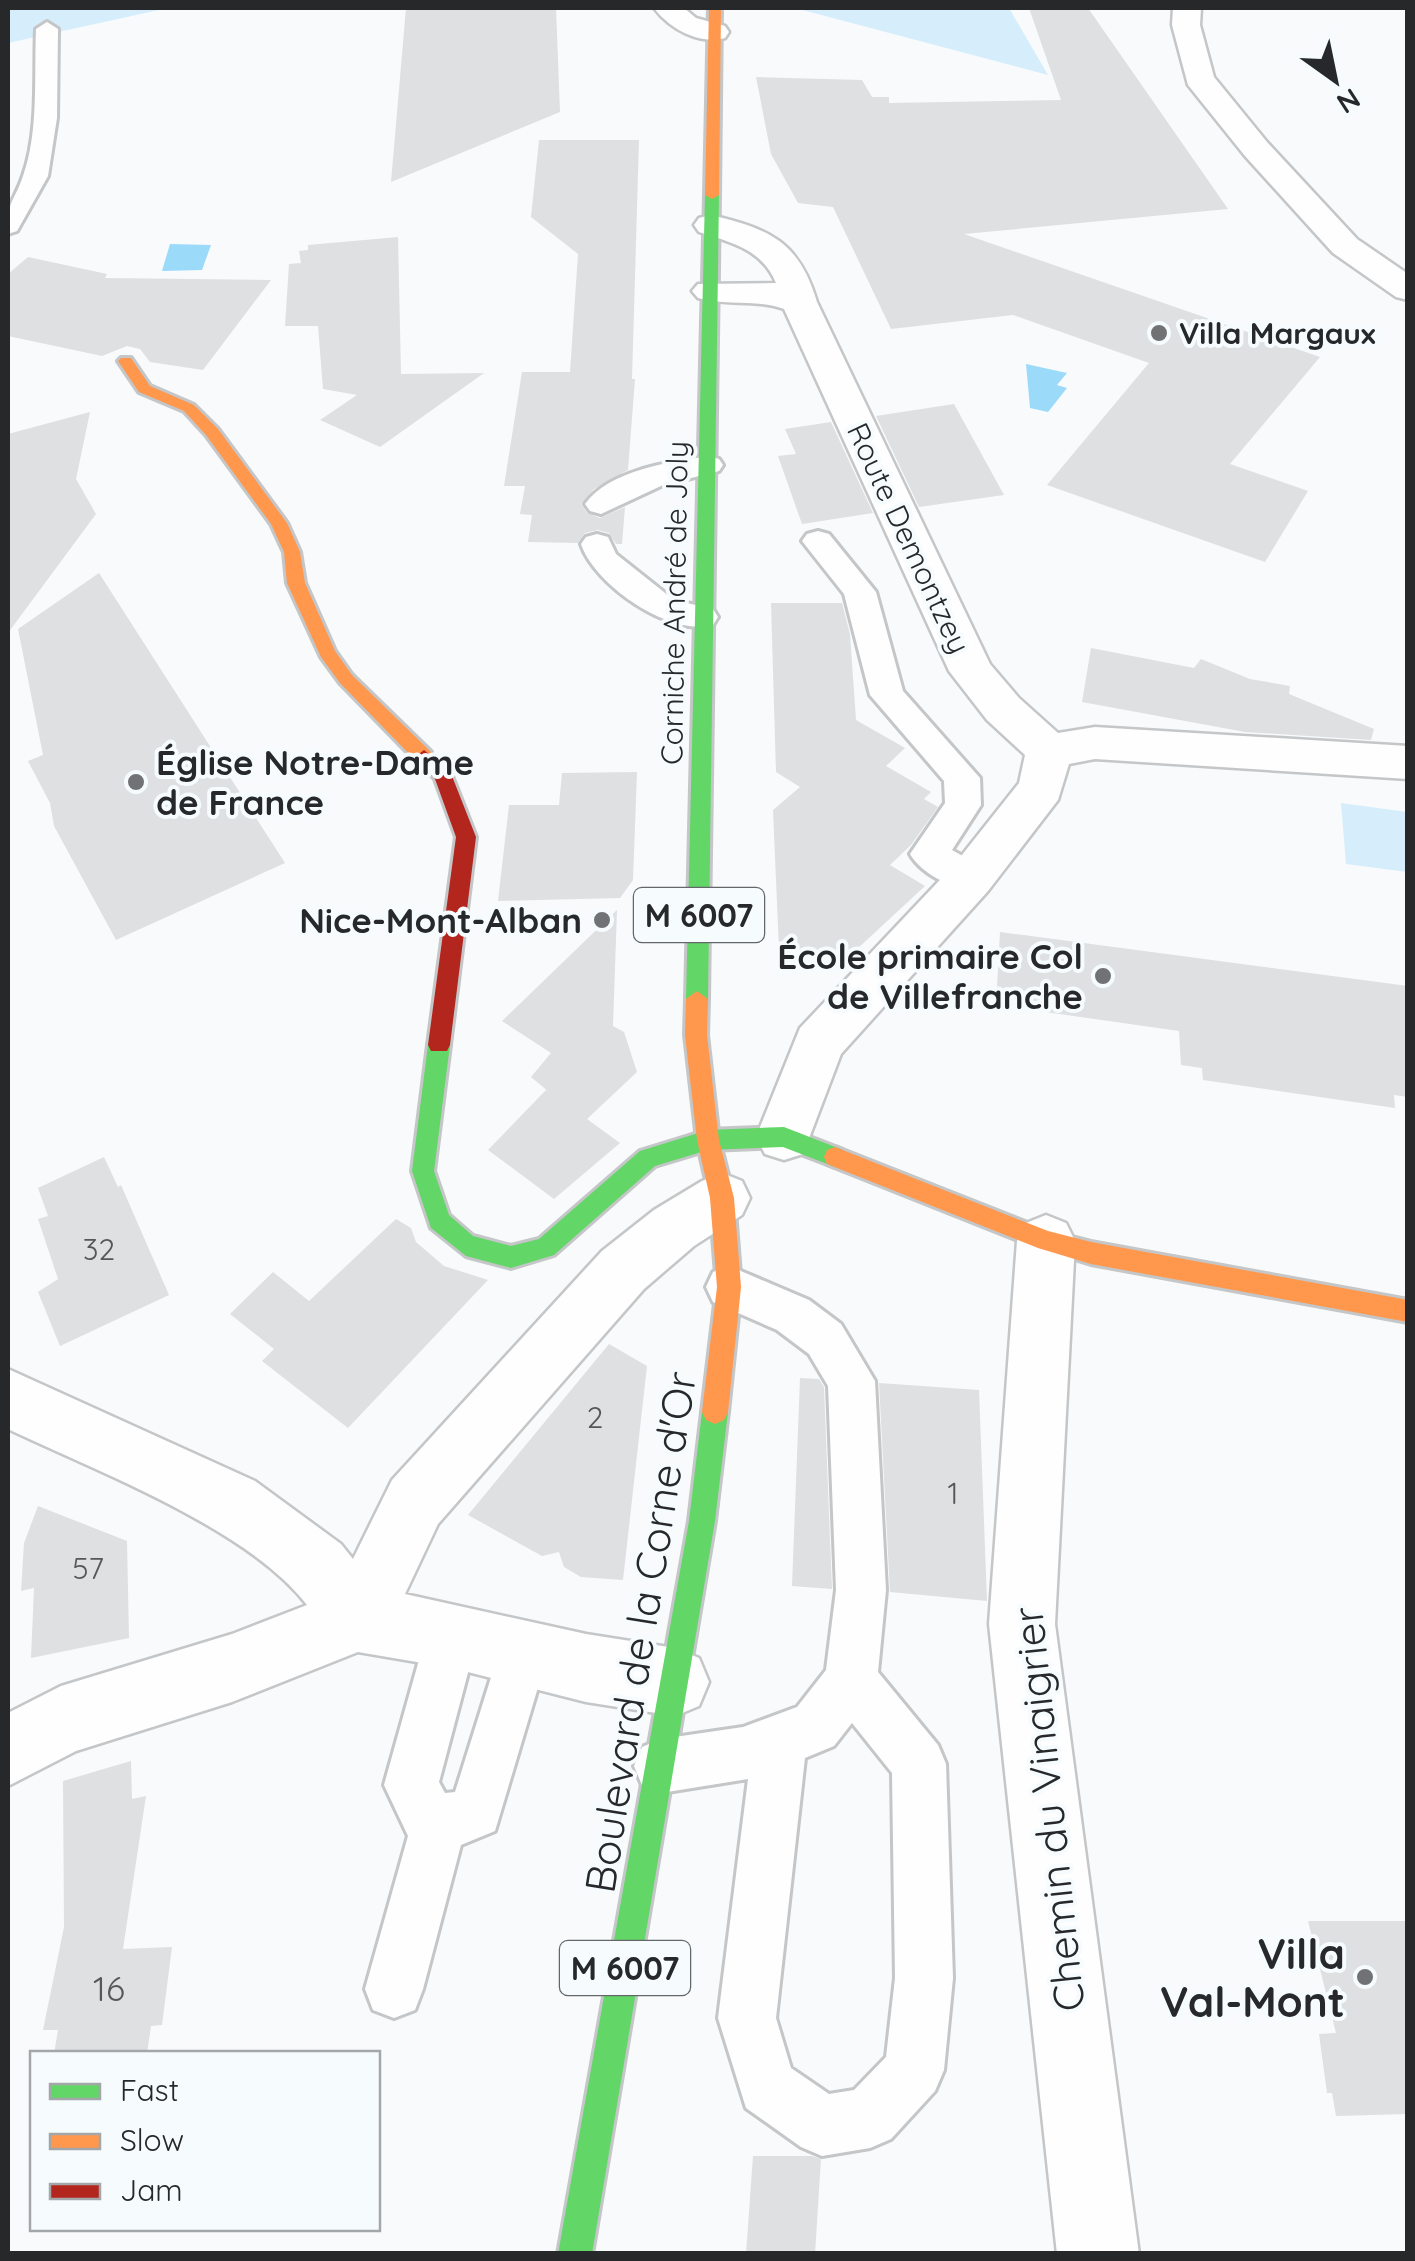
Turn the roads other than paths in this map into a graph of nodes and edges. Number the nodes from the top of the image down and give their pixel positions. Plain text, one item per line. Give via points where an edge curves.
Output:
1 (668, 8) edge
2 (1187, 8) edge
3 (715, 20) edge
4 (47, 29) dead end
5 (711, 224) junction
6 (8, 226) edge
7 (1408, 290) edge
8 (710, 291) junction
9 (799, 302) junction
10 (126, 361) dead end
11 (708, 465) junction
12 (602, 504) dead end
13 (818, 541) dead end
14 (597, 544) dead end
15 (701, 617) junction
16 (1050, 752) junction
17 (1408, 763) edge
18 (970, 878) junction
19 (784, 1138) junction
20 (708, 1140) junction
21 (722, 1198) junction
22 (1046, 1241) junction
23 (730, 1287) junction
24 (1408, 1310) edge
25 (8, 1398) edge
26 (358, 1619) junction
27 (452, 1635) junction
28 (522, 1654) junction
29 (852, 1680) junction
30 (675, 1682) junction
31 (780, 1740) junction
32 (8, 1751) edge
33 (661, 1766) junction
34 (439, 1822) junction
35 (394, 1990) dead end
36 (575, 2254) edge
37 (1098, 2254) edge

1 - 3 street via 686,24
2 - 7 street via 1199,78 1345,246
3 - 5 main road, Corniche André de Joly / M 6007
4 - 6 lane via 36,176
5 - 8 main road, Corniche André de Joly / M 6007
5 - 9 street, Route Demontzey via 780,257 792,269
8 - 9 street via 770,292
8 - 11 main road, Corniche André de Joly / M 6007
9 - 16 street, Route Demontzey via 971,671
10 - 20 main road via 144,389 189,408 212,432 279,523 327,652 443,776 466,838 424,1171 439,1221 466,1245 511,1257 546,1248 648,1158
11 - 12 lane via 630,484
11 - 15 main road, Corniche André de Joly / M 6007
13 - 18 lane via 860,592 887,695 962,778 963,805 929,854
14 - 15 lane via 602,559 663,608
15 - 20 main road, Corniche André de Joly / M 6007 via 696,1034
16 - 17 street via 1096,743
16 - 18 street via 1041,788
18 - 19 street via 819,1043
19 - 20 main road
19 - 22 main road
20 - 21 main road, Corniche André de Joly / M 6007
21 - 23 main road, Boulevard de la Corne d'Or / M 6007
21 - 26 street via 623,1270 415,1502
22 - 24 main road
22 - 37 street, Chemin du Vinaigrier via 1022,1624
23 - 29 lane via 793,1315 825,1340 851,1381 861,1590
23 - 30 main road, Boulevard de la Corne d'Or / M 6007
25 - 26 street via 232,1503 318,1568
26 - 27 street
26 - 32 street via 232,1668 62,1721
27 - 28 street
27 - 34 lane via 411,1785 428,1818
28 - 30 street
28 - 34 lane via 476,1812
29 - 31 lane via 815,1727
29 - 31 lane via 918,1764 924,1978 914,2070 870,2118 822,2126 767,2087 747,2018
30 - 33 main road, Boulevard de la Corne d'Or / M 6007
31 - 33 lane via 743,1754
33 - 36 main road, Boulevard de la Corne d'Or / M 6007
34 - 35 lane

